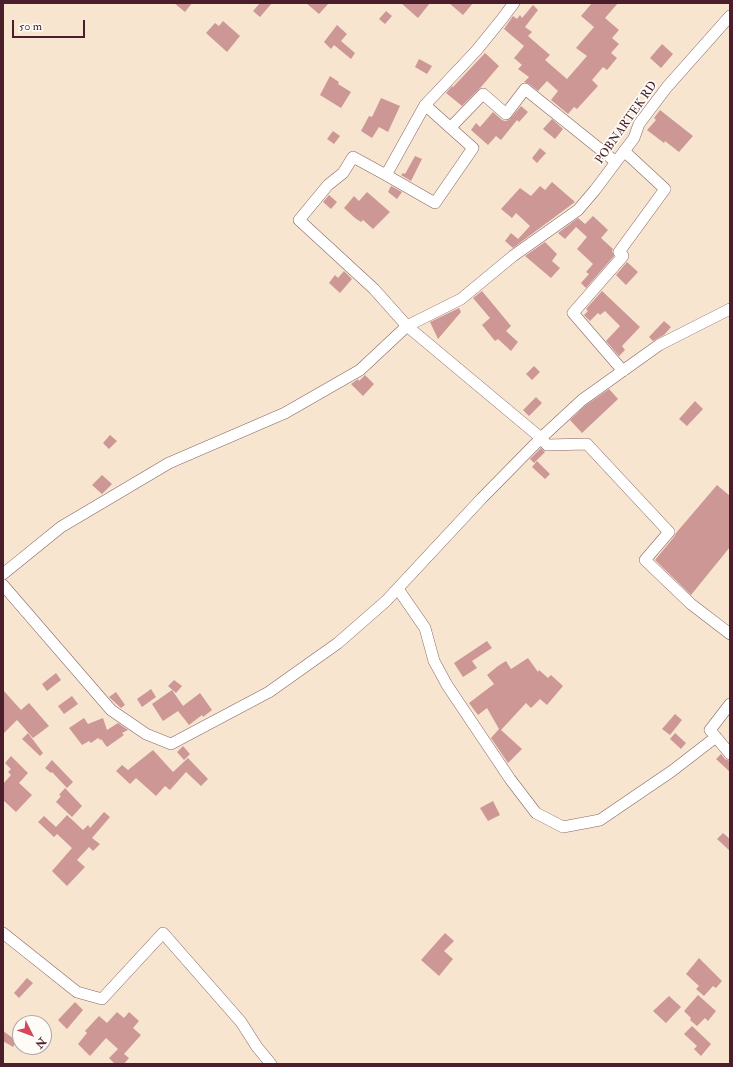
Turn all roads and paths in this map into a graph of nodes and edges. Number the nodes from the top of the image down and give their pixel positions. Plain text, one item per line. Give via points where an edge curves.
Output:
1 (514, 3) edge
2 (730, 16) edge
3 (425, 105) junction
4 (451, 127) junction
5 (624, 151) junction
6 (616, 162) junction
7 (386, 175) junction
8 (730, 309) edge
9 (407, 326) junction
10 (623, 371) junction
11 (541, 438) junction
12 (3, 574) edge
13 (3, 585) edge
14 (398, 589) junction
15 (730, 634) edge
16 (730, 704) edge
17 (716, 737) junction
18 (730, 754) edge
19 (3, 933) edge
20 (272, 1064) edge

1 - 3 street via 476,51
2 - 5 street, POBNARTEK RD via 667,87 639,124 634,138
3 - 4 street
3 - 7 street
4 - 6 street via 482,94 506,114 525,89
4 - 7 street via 473,148 435,203
5 - 6 street, POBNARTEK RD
5 - 10 street via 665,189 619,252 623,256 573,313
6 - 9 street, POBNARTEK RD via 578,210 513,256 462,298
7 - 9 street via 353,158 343,173 328,186 299,220 374,289
8 - 10 street via 659,345
9 - 11 street
9 - 12 street, POBNARTEK RD via 360,370 285,413 169,463 61,527
10 - 11 street via 582,400
11 - 14 street
11 - 15 street via 547,445 587,444 669,532 645,560 691,604
13 - 14 street via 111,710 146,734 171,744 269,692 338,643
14 - 17 street via 425,628 434,661 448,685 510,779 536,813 564,827 600,820 672,771
16 - 17 street via 710,730
17 - 18 street
19 - 20 street via 78,992 102,999 163,933 241,1022

